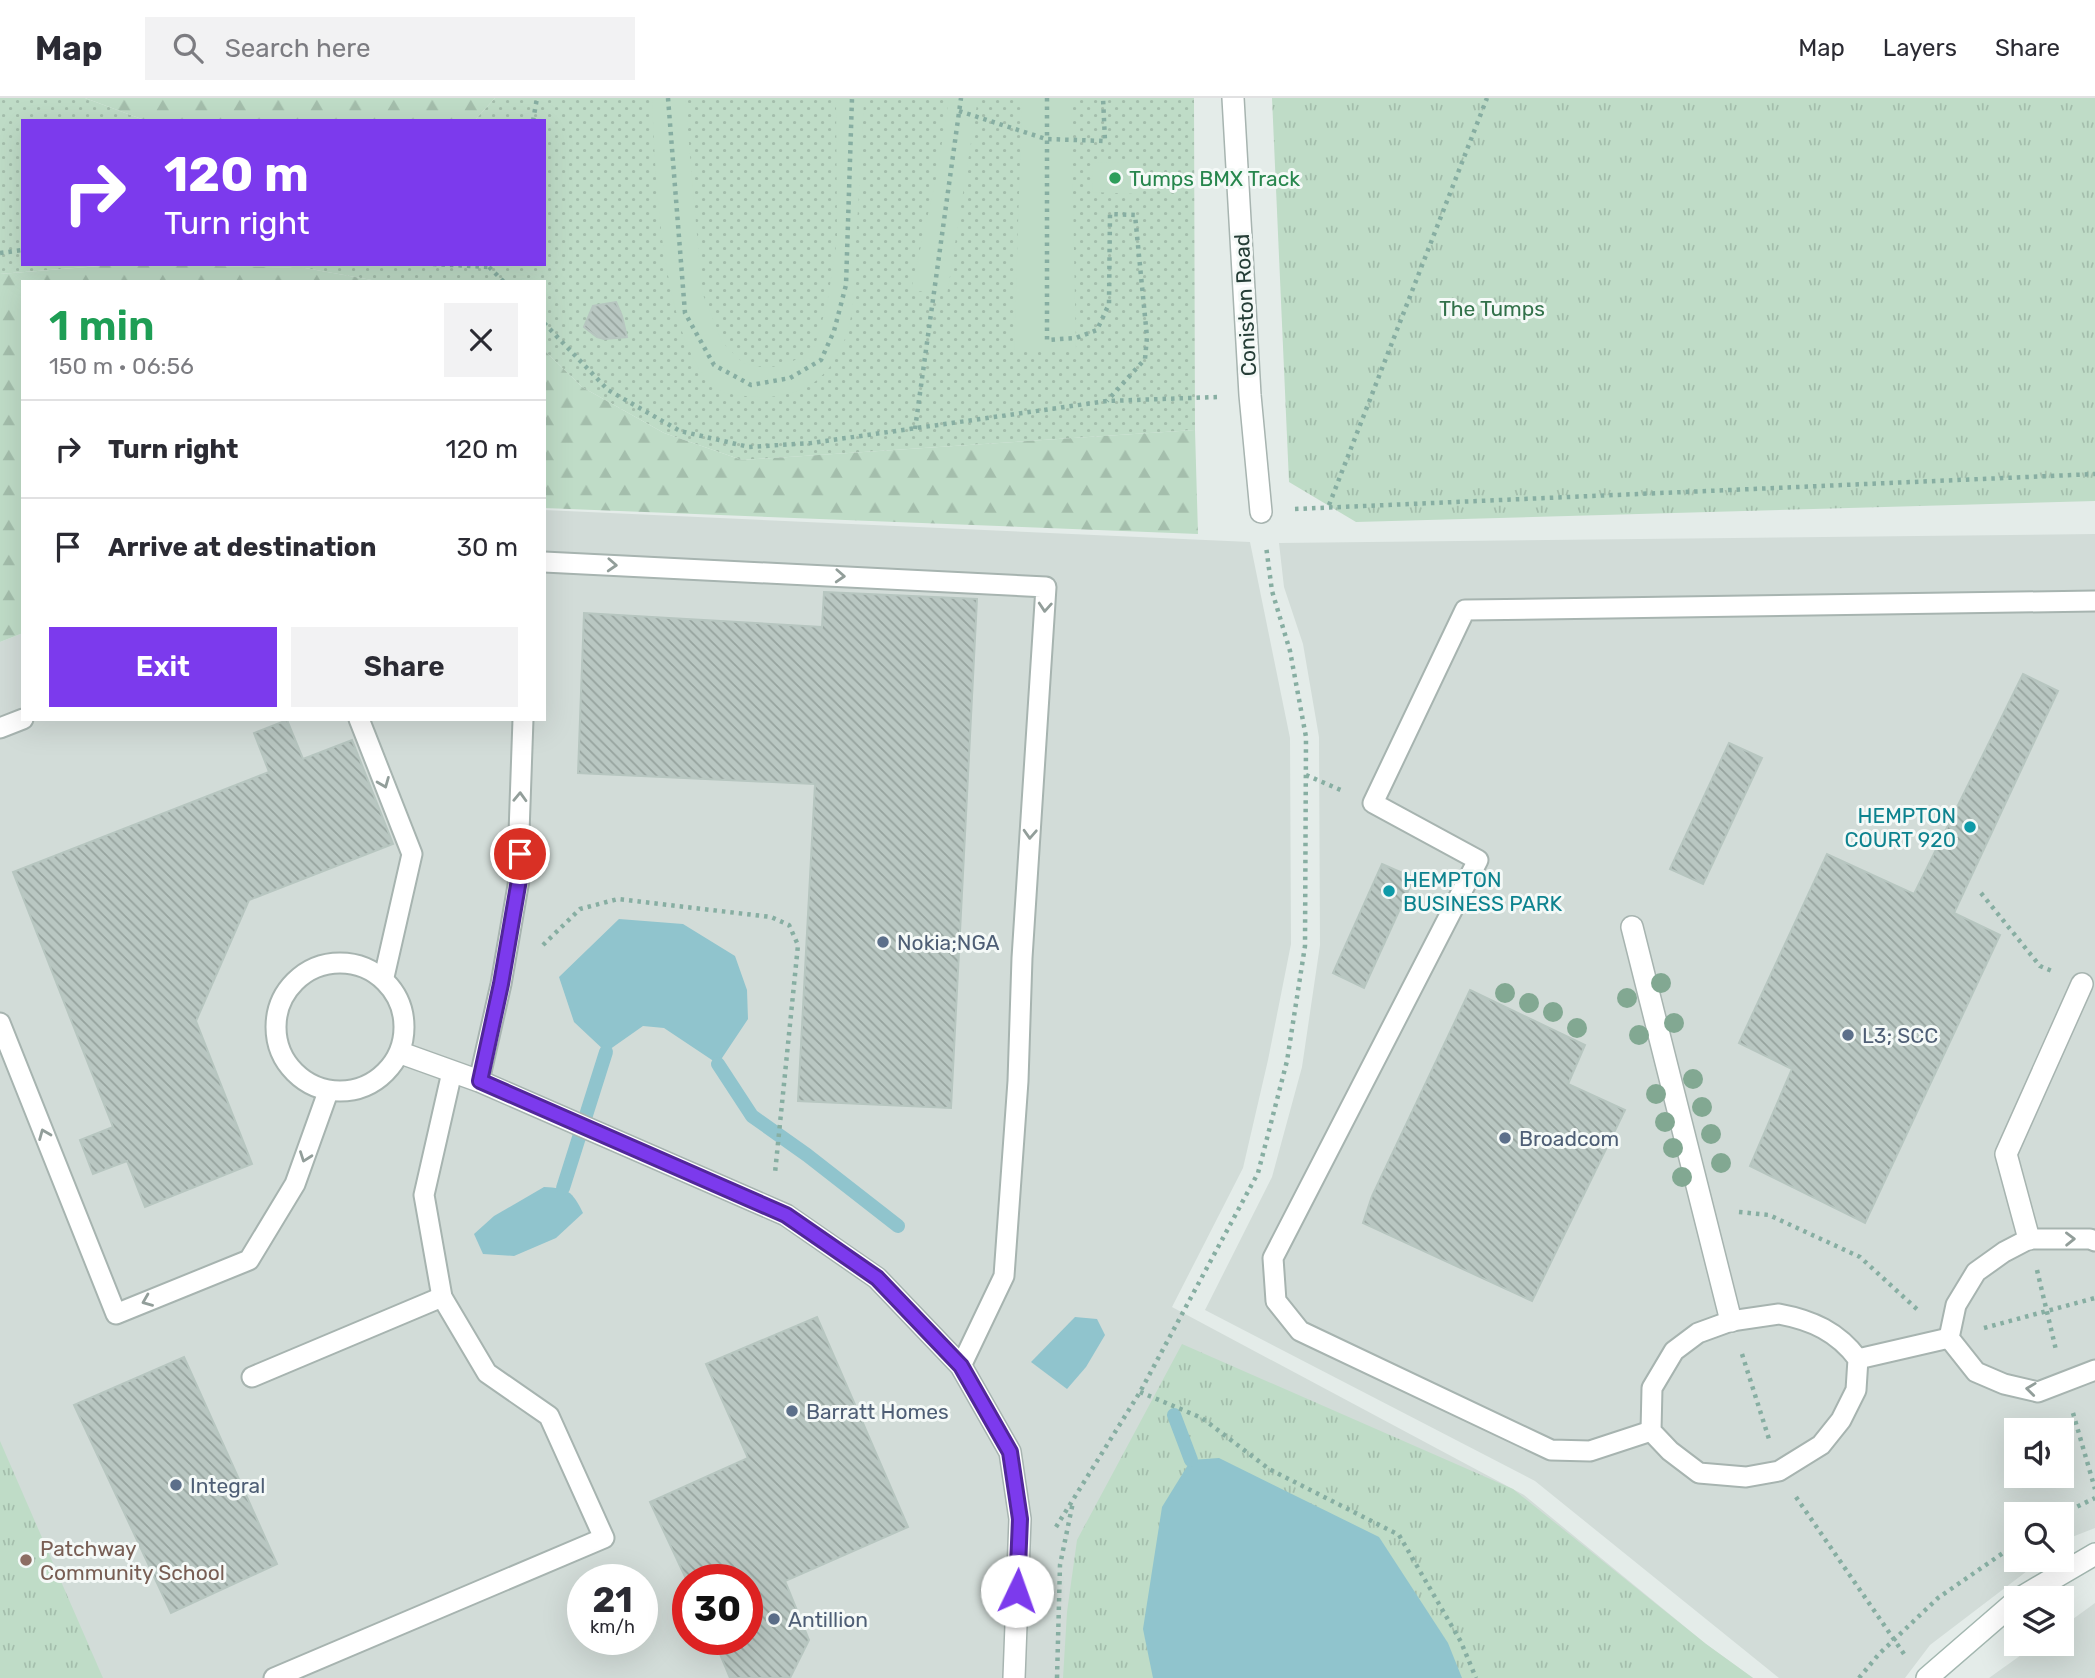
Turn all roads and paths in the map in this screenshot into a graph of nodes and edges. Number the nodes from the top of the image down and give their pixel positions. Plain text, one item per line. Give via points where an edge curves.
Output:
1 (537, 98) edge
2 (667, 98) edge
3 (852, 98) edge
4 (961, 98) edge
5 (1047, 98) edge
6 (1103, 98) edge
7 (1233, 98) edge
8 (1487, 98) edge
9 (959, 111) junction
10 (533, 119) edge
11 (1046, 139) junction
12 (21, 250) edge
13 (0, 253) edge
14 (492, 266) edge
15 (502, 280) edge
16 (546, 325) edge
17 (1250, 395) junction
18 (1107, 401) junction
19 (915, 429) junction
20 (2095, 474) edge
21 (1329, 506) junction
22 (1261, 512) junction
23 (546, 562) edge
24 (2095, 601) edge
25 (21, 720) edge
26 (360, 721) edge
27 (523, 721) edge
28 (0, 728) edge
29 (1981, 893) dead end
30 (1632, 927) dead end
31 (384, 977) junction
32 (501, 984) junction
33 (2082, 984) joint
34 (0, 1023) edge
35 (401, 1053) junction
36 (452, 1072) junction
37 (480, 1081) junction
38 (328, 1093) junction
39 (772, 1209) junction
40 (1704, 1220) junction
41 (2029, 1240) junction
42 (2095, 1241) edge
43 (442, 1297) junction
44 (2095, 1298) edge
45 (1731, 1321) junction
46 (1949, 1338) junction
47 (1858, 1359) junction
48 (961, 1366) junction
49 (2095, 1370) edge
50 (251, 1377) dead end
51 (1140, 1392) junction
52 (1651, 1431) junction
53 (1779, 1471) junction
54 (2095, 1498) edge
55 (1074, 1499) junction
56 (2074, 1508) edge
57 (1052, 1533) dead end
58 (2004, 1552) edge
59 (2095, 1554) edge
60 (2040, 1586) edge
61 (2004, 1611) edge
62 (1894, 1639) junction
63 (1907, 1659) dead end
64 (274, 1678) edge
65 (1014, 1678) edge
66 (1057, 1678) edge
67 (1476, 1678) edge
68 (1859, 1678) edge
69 (1927, 1678) edge

1 - 10 path
2 - 3 path via 685,313 714,365 751,385 790,379 821,360 834,331 846,285
4 - 9 path
5 - 11 path
6 - 11 path via 1105,141
7 - 17 street, Coniston Road
8 - 21 path
9 - 11 path
9 - 19 path
11 - 18 path via 1047,340 1076,338 1097,330 1109,304 1110,214 1135,215 1147,337 1145,359
12 - 13 path
14 - 15 path
16 - 19 path via 608,390 680,431 749,447
17 - 18 path
17 - 22 street, Coniston Road
18 - 19 path
20 - 21 path
21 - 22 path
22 - 51 path via 1272,591 1290,651 1306,737 1305,946 1287,1061 1258,1173
23 -> 48 lane via 1046,587 1004,1276
24 - 52 lane via 1465,610 1373,803 1478,860 1273,1258 1276,1301 1300,1331 1551,1450 1590,1451
25 - 28 lane
26 -> 31 lane via 412,854
32 -> 27 lane via 520,874
29 - 33 path via 2040,966
30 - 40 street
31 - 35 lane via 405,1012
31 - 38 lane via 353,963 319,966 291,985 276,1015 278,1049 298,1077
32 - 37 lane
32 - 39 path via 580,909 618,899 771,917 789,925 798,945
33 - 41 street via 2006,1154
38 -> 34 lane via 295,1184 248,1260 116,1314
35 - 36 street
35 - 38 lane via 372,1086
36 - 37 street
36 - 43 lane via 424,1195
37 - 39 street
39 - 48 street via 877,1278
40 - 45 street
40 - 46 path via 1739,1212 1769,1215 1860,1257
41 -> 42 lane
41 - 46 lane via 1976,1272 1955,1305
43 - 50 lane
43 - 64 lane via 487,1373 548,1416 604,1538
44 - 46 path
45 - 47 lane via 1779,1314 1805,1319 1845,1342
45 - 52 lane via 1698,1333 1674,1351 1652,1388
45 - 53 path
46 - 47 lane
49 -> 46 lane via 2038,1392 1976,1372
47 - 53 lane via 1856,1390 1841,1420 1821,1445
48 - 65 street via 1010,1452 1020,1519
51 - 55 path
51 - 67 path via 1202,1418 1269,1469 1399,1535 1461,1642
52 - 53 lane via 1699,1473 1746,1477
53 - 62 path
54 - 56 path
55 - 57 path
55 - 66 path via 1060,1565
58 - 62 path via 1938,1598
59 - 60 street
61 - 69 street
62 - 63 path
62 - 68 path

